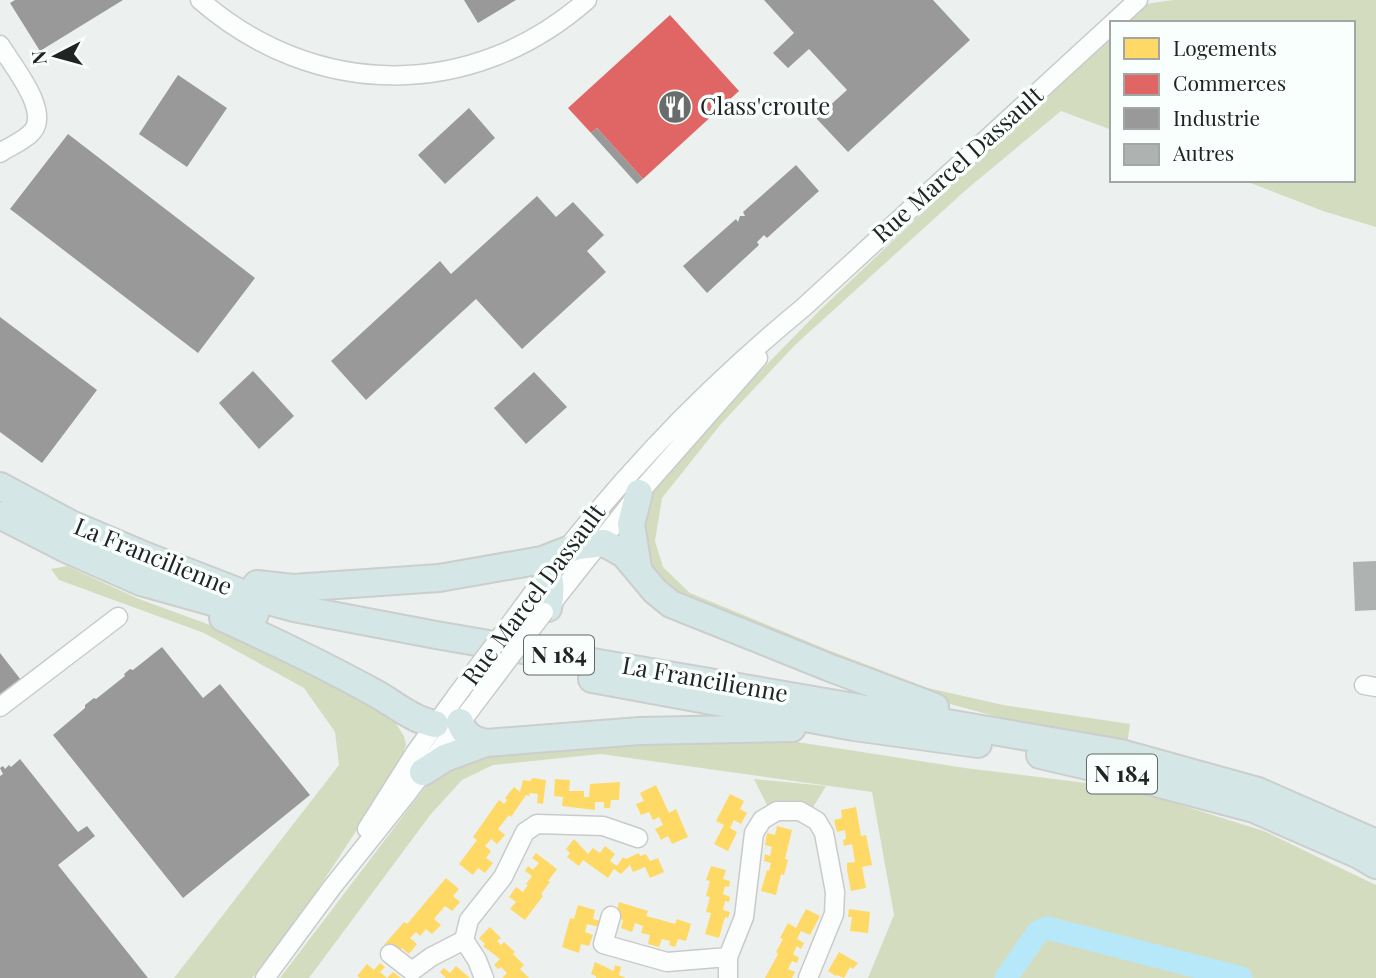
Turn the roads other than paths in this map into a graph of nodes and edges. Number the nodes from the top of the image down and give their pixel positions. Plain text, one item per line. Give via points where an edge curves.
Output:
1 (200, 0) edge
2 (587, 0) edge
3 (1134, 2) edge
4 (1114, 21) edge
5 (1110, 25) edge
6 (0, 45) edge
7 (0, 153) edge
8 (804, 307) junction
9 (0, 486) edge
10 (639, 492) junction
11 (0, 515) edge
12 (600, 543) junction
13 (548, 562) junction
14 (638, 568) junction
15 (144, 569) junction
16 (538, 609) junction
17 (118, 617) dead end
18 (0, 707) edge
19 (405, 711) junction
20 (448, 723) junction
21 (854, 727) junction
22 (978, 727) junction
23 (486, 744) junction
24 (419, 763) junction
25 (638, 838) dead end
26 (1376, 843) edge
27 (1376, 865) edge
28 (611, 916) dead end
29 (464, 940) junction
30 (390, 954) dead end
31 (728, 957) junction
32 (417, 975) edge
33 (265, 978) edge
34 (484, 978) edge
35 (728, 978) edge
36 (808, 978) edge

1 - 2 street via 257,41 301,61 359,74 416,75 477,63 512,50 548,31
3 - 4 street, Rue Marcel Dassault
5 - 8 street, Rue Marcel Dassault
6 - 7 street via 39,115 31,134
8 - 10 street, Rue Marcel Dassault
8 - 13 street, Rue Marcel Dassault via 698,400
9 - 15 highway, La Francilienne / N 184
10 - 12 street, Rue Marcel Dassault
10 - 14 highway via 631,524
11 - 15 highway, La Francilienne / N 184 via 64,548
12 - 13 highway via 578,546
12 - 14 highway via 618,549
12 - 16 street, Rue Marcel Dassault
13 - 15 highway via 439,578 293,588
13 - 16 highway via 550,591
14 - 22 highway via 663,598 682,609 947,710
15 - 19 highway
15 - 21 highway, La Francilienne / N 184 via 288,623
15 - 22 highway, La Francilienne / N 184 via 306,610
16 - 20 street, Rue Marcel Dassault, bridge via 479,698
16 - 20 street, Rue Marcel Dassault, bridge via 457,695
17 - 18 street
19 - 20 highway via 423,721
19 - 24 street
20 - 23 highway
20 - 24 street, Rue Marcel Dassault
20 - 24 street, Rue Marcel Dassault
21 - 23 highway via 652,730
21 - 27 highway, La Francilienne / N 184 via 1015,750 1122,774 1254,809
22 - 26 highway, La Francilienne / N 184 via 1121,753 1258,791
23 - 24 highway
24 - 33 street, Rue Marcel Dassault
25 - 29 street via 603,826 537,824 525,832 503,877 469,920
28 - 31 street via 603,944 667,962
29 - 32 street via 431,957
29 - 34 street
30 - 32 street
31 - 35 street
31 - 36 street via 744,917 754,833 762,820 777,811 800,811 817,821 824,833 835,892 834,914

